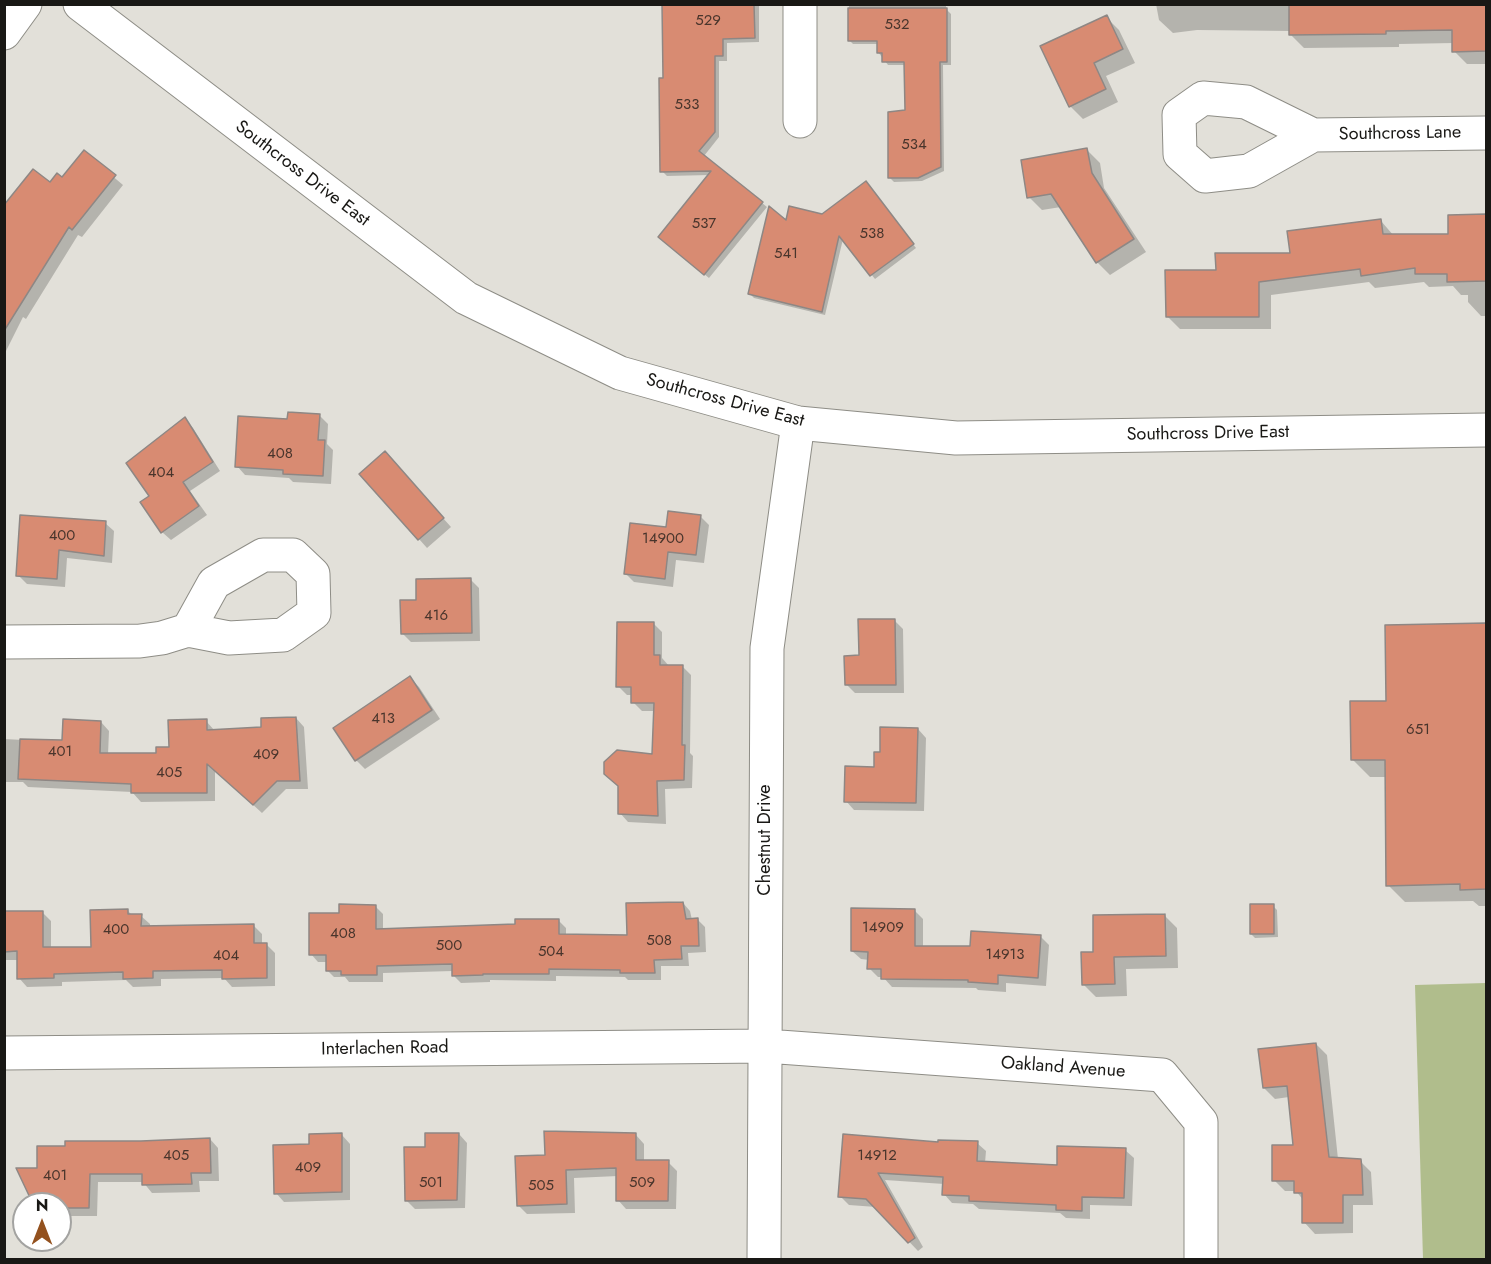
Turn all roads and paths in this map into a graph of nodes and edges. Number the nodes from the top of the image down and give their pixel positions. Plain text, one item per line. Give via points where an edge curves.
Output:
1 (25, 4) edge
2 (80, 4) edge
3 (800, 4) edge
4 (4, 33) edge
5 (800, 120) dead end
6 (1486, 133) edge
7 (1313, 135) dead end
8 (798, 423) junction
9 (1486, 430) edge
10 (188, 630) dead end
11 (4, 642) edge
12 (766, 1046) junction
13 (4, 1053) edge
14 (764, 1260) edge
15 (1201, 1260) edge

1 - 4 street
2 - 8 street, Southcross Drive East via 466,298 620,373
3 - 5 street
6 - 7 street, Southcross Lane
8 - 9 street, Southcross Drive East via 956,438
8 - 12 street, Chestnut Drive via 767,648
10 - 11 street via 140,641
12 - 13 street, Interlachen Road
12 - 14 street, Chestnut Drive
12 - 15 street, Oakland Avenue via 1161,1075 1201,1122

